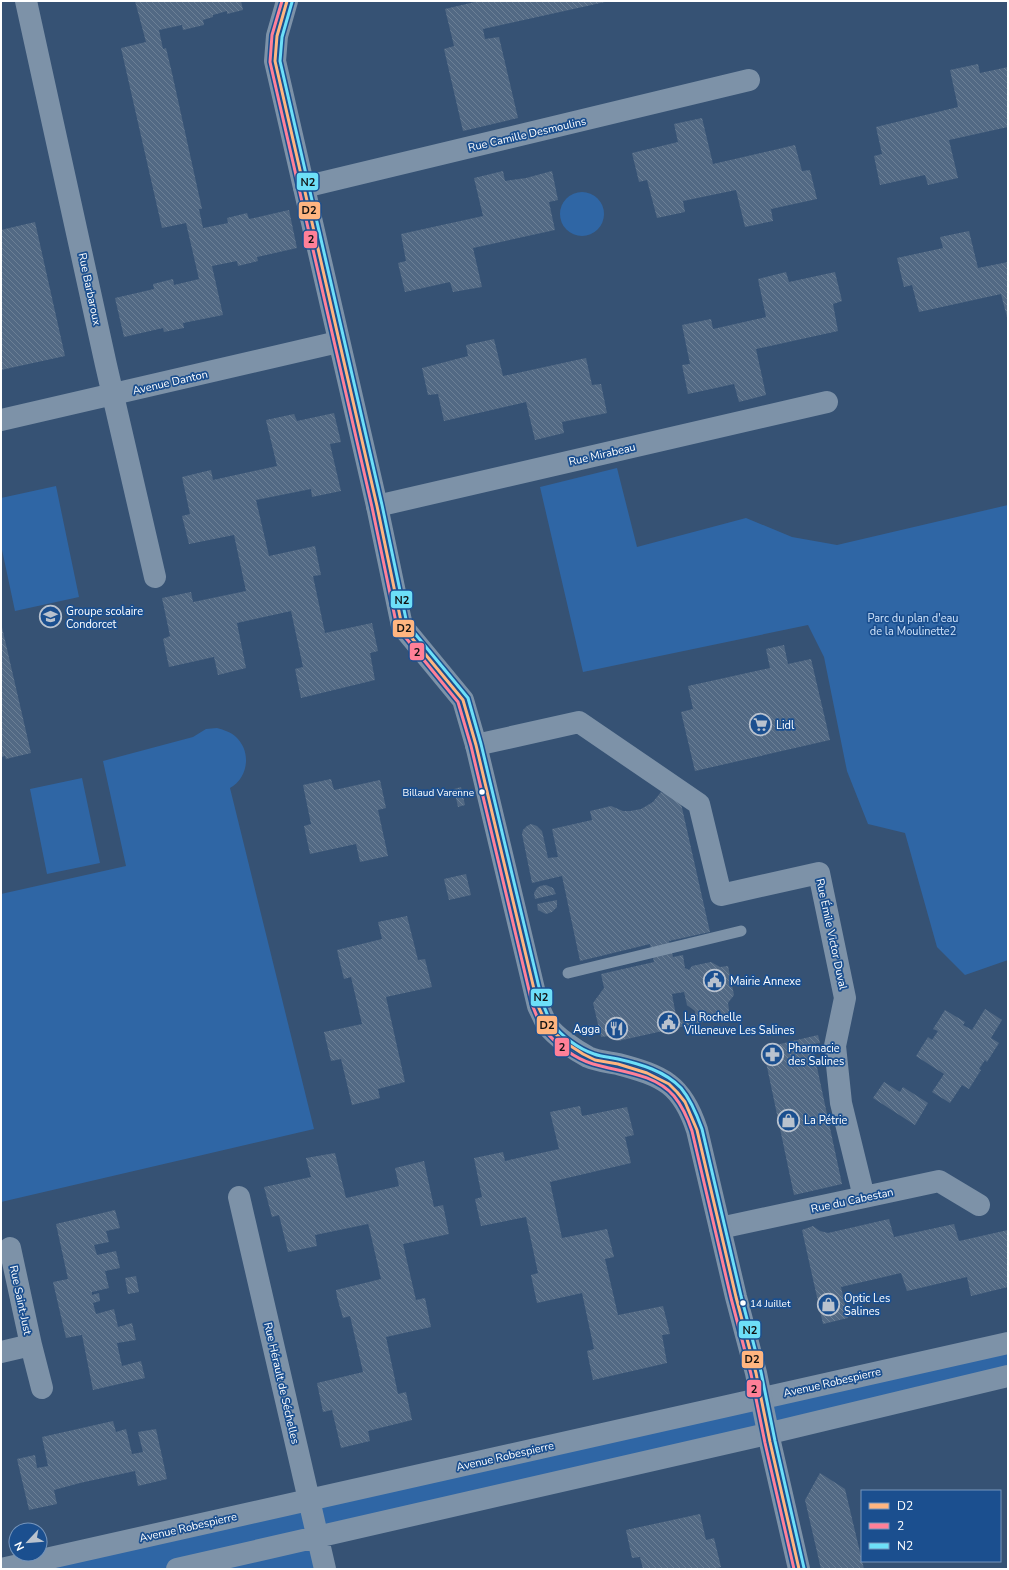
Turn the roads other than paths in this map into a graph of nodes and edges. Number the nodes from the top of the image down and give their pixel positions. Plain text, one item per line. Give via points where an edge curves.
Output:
1 (26, 1) edge
2 (287, 1) edge
3 (749, 80) dead end
4 (304, 187) junction
5 (338, 342) junction
6 (113, 395) junction
7 (827, 402) dead end
8 (1, 420) edge
9 (377, 506) junction
10 (155, 577) dead end
11 (476, 746) junction
12 (741, 932) dead end
13 (568, 973) dead end
14 (239, 1197) dead end
15 (864, 1197) junction
16 (979, 1205) dead end
17 (720, 1228) junction
18 (10, 1248) dead end
19 (1008, 1343) edge
20 (31, 1345) junction
21 (1, 1352) edge
22 (1008, 1376) edge
23 (42, 1388) dead end
24 (761, 1398) junction
25 (768, 1434) junction
26 (308, 1500) junction
27 (317, 1537) junction
28 (1, 1569) edge
29 (177, 1569) edge
30 (325, 1569) edge
31 (798, 1569) edge

1 - 6 street, Rue Barbaroux
2 - 4 street via 277,36 275,61
3 - 4 street, Rue Camille Desmoulins
4 - 5 street
5 - 6 street, Avenue Danton
5 - 9 street
6 - 8 street, Avenue Danton
6 - 10 street, Rue Barbaroux
7 - 9 street, Rue Mirabeau
9 - 11 street via 402,626 463,700
11 - 15 street, Rue Émile Victor Duval via 579,722 699,804 721,895 819,873 845,998 835,1046 841,1103
11 - 17 street via 538,1006 548,1026 565,1042 589,1057 637,1069 660,1078 680,1094 691,1112 697,1130
12 - 13 lane
14 - 26 street, Rue Hérault de Séchelles
15 - 16 street, Rue du Cabestan via 939,1181
15 - 17 street, Rue du Cabestan
17 - 24 street
18 - 20 street, Rue Saint-Just
19 - 24 street, Avenue Robespierre
20 - 21 street, Rue Saint-Just
20 - 23 street
22 - 25 street
24 - 25 street
24 - 26 street, Avenue Robespierre
25 - 27 street
25 - 31 street
26 - 27 street, Rue Hérault de Séchelles
26 - 28 street, Avenue Robespierre
27 - 29 street
27 - 30 street, Rue Hérault de Séchelles

